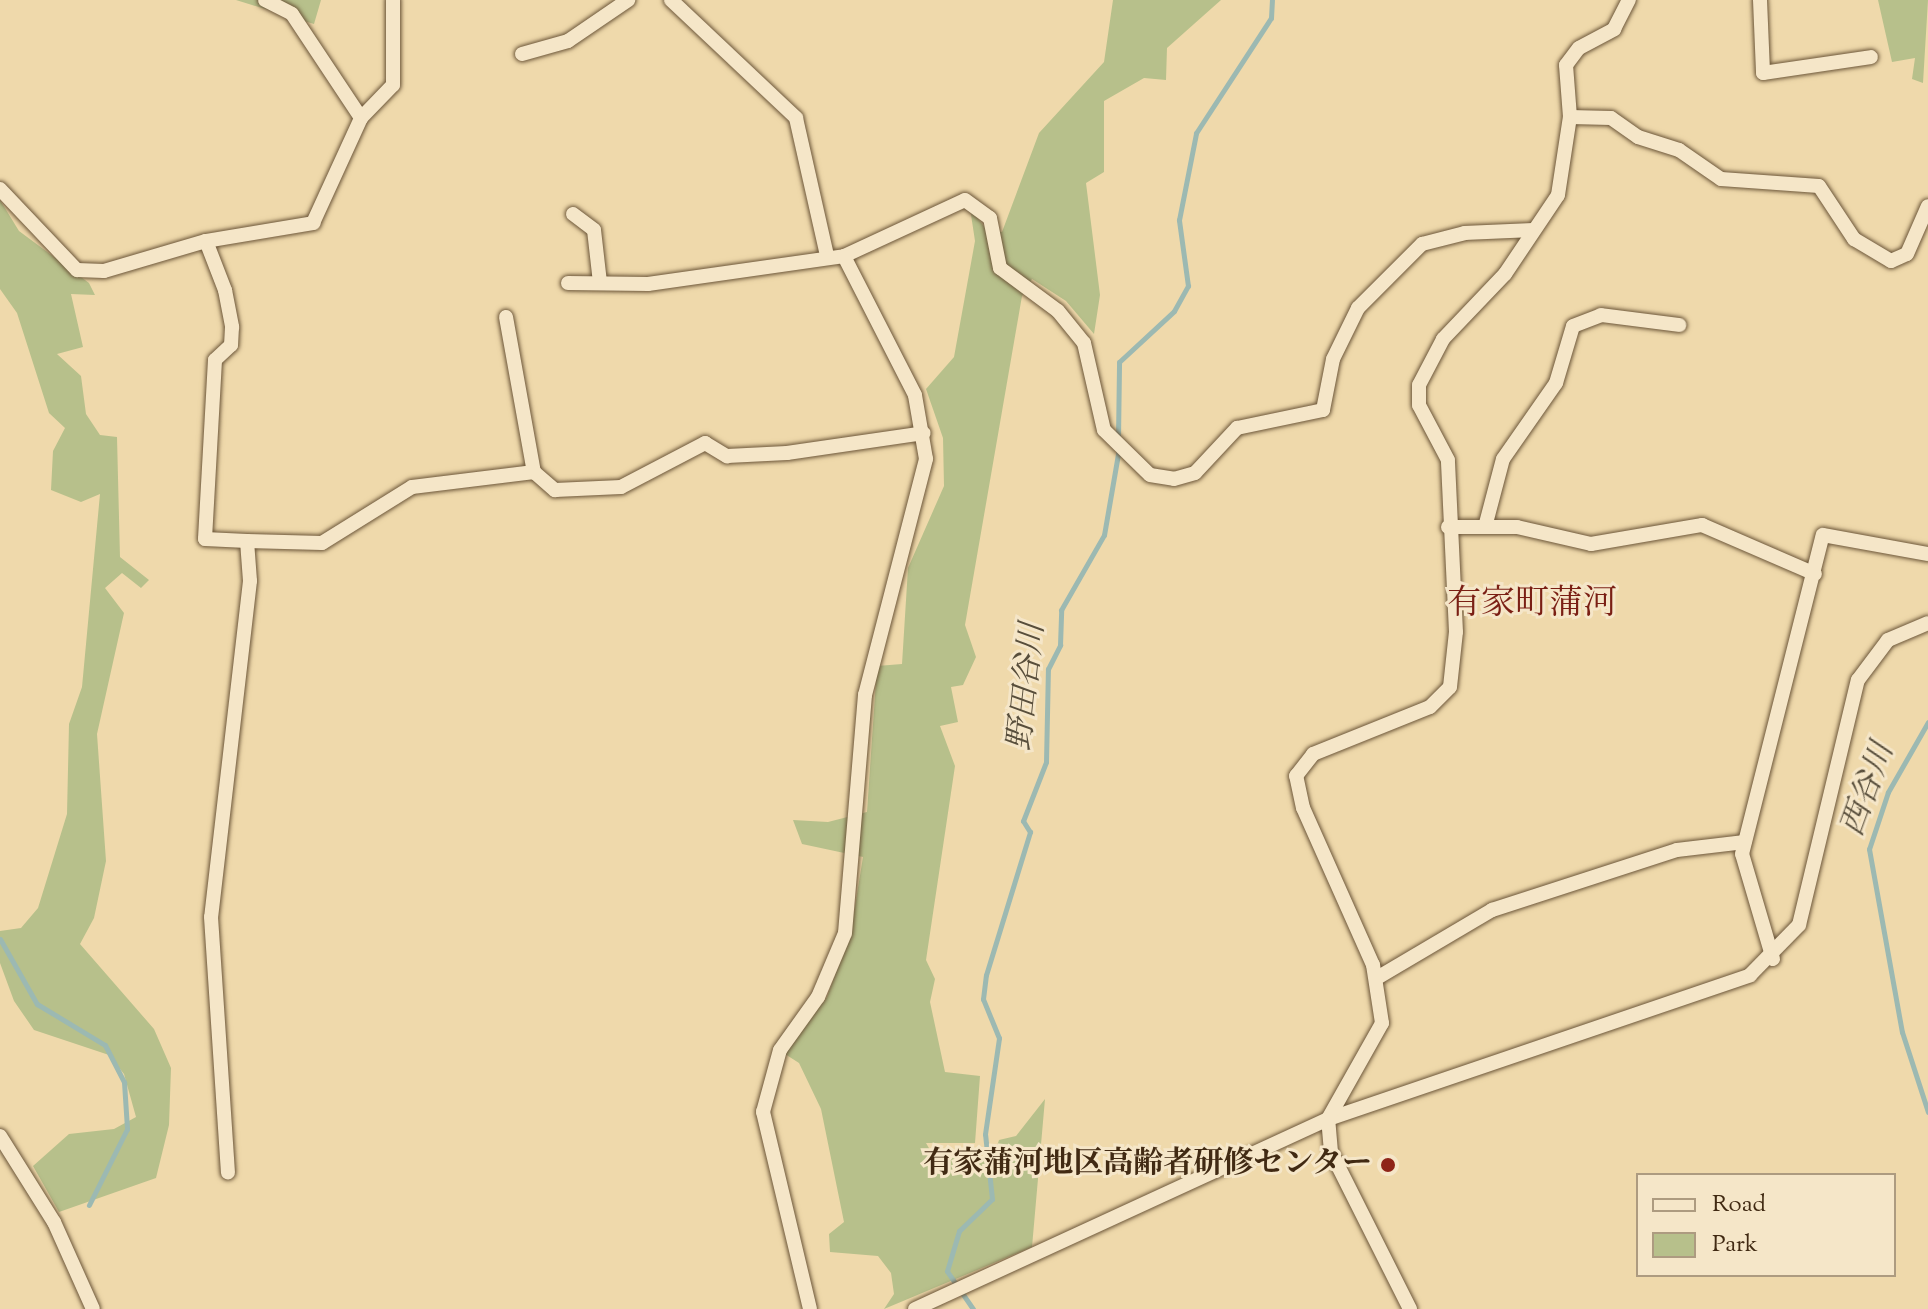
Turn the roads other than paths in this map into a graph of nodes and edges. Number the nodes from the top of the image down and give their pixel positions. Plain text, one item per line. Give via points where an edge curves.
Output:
1 (265, 0) edge
2 (393, 0) edge
3 (628, 0) edge
4 (671, 0) edge
5 (1629, 0) edge
6 (1760, 0) edge
7 (522, 54) dead end
8 (1871, 57) dead end
9 (1570, 117) junction
10 (361, 118) junction
11 (0, 189) edge
12 (1928, 206) edge
13 (573, 214) dead end
14 (1532, 230) junction
15 (206, 241) junction
16 (827, 256) junction
17 (844, 256) junction
18 (568, 283) dead end
19 (600, 283) junction
20 (506, 317) dead end
21 (1679, 325) dead end
22 (924, 433) junction
23 (534, 472) junction
24 (1448, 527) junction
25 (1485, 527) junction
26 (247, 541) junction
27 (1928, 554) edge
28 (1815, 574) junction
29 (1928, 623) edge
30 (1745, 842) junction
31 (1773, 959) junction
32 (1377, 978) junction
33 (1328, 1119) junction
34 (0, 1136) edge
35 (228, 1172) dead end
36 (93, 1309) edge
37 (810, 1309) edge
38 (915, 1309) edge
39 (1410, 1309) edge

1 - 10 street via 292,14
2 - 10 street via 393,85
3 - 7 street via 568,41
4 - 16 street via 796,118
5 - 9 street via 1614,29 1570,57
6 - 8 street via 1763,73
9 - 12 street via 1611,118 1721,179 1819,186 1854,239 1891,261 1907,254
9 - 14 street via 1558,195
10 - 15 street via 313,223
11 - 15 street via 27,224 88,273
13 - 19 street via 594,230
14 - 17 street via 1445,237 1399,261 1344,333 1328,404 1316,416 1237,428 1186,477 1150,475 1111,440 1095,410 1084,343 1058,311 1000,268 990,218 974,203 948,202
14 - 24 street via 1505,274 1443,339 1419,385 1419,405 1448,460
15 - 26 street via 232,327 231,345 215,360 205,539
16 - 17 street
16 - 19 street via 648,284
17 - 22 street via 915,395
18 - 19 street
20 - 23 street
21 - 25 street via 1601,315 1573,326 1556,383 1503,459
22 - 23 street via 727,456 705,443 621,487 587,494 555,490
22 - 37 street via 924,481 880,619 865,695 845,933 818,997 780,1050 763,1112
23 - 26 street via 412,487 322,543
24 - 25 street
24 - 32 street via 1456,632 1450,687 1430,707 1313,754 1296,776 1303,808
25 - 28 street via 1591,544 1702,525
26 - 35 street via 250,581 211,917
27 - 28 street via 1823,535
28 - 30 street
29 - 31 street via 1888,640 1858,680 1799,925
30 - 31 street via 1743,872
30 - 32 street via 1677,850 1492,910
31 - 33 street via 1718,989
32 - 33 street via 1378,1040
33 - 38 street
33 - 39 street via 1341,1182
34 - 36 street via 54,1222

